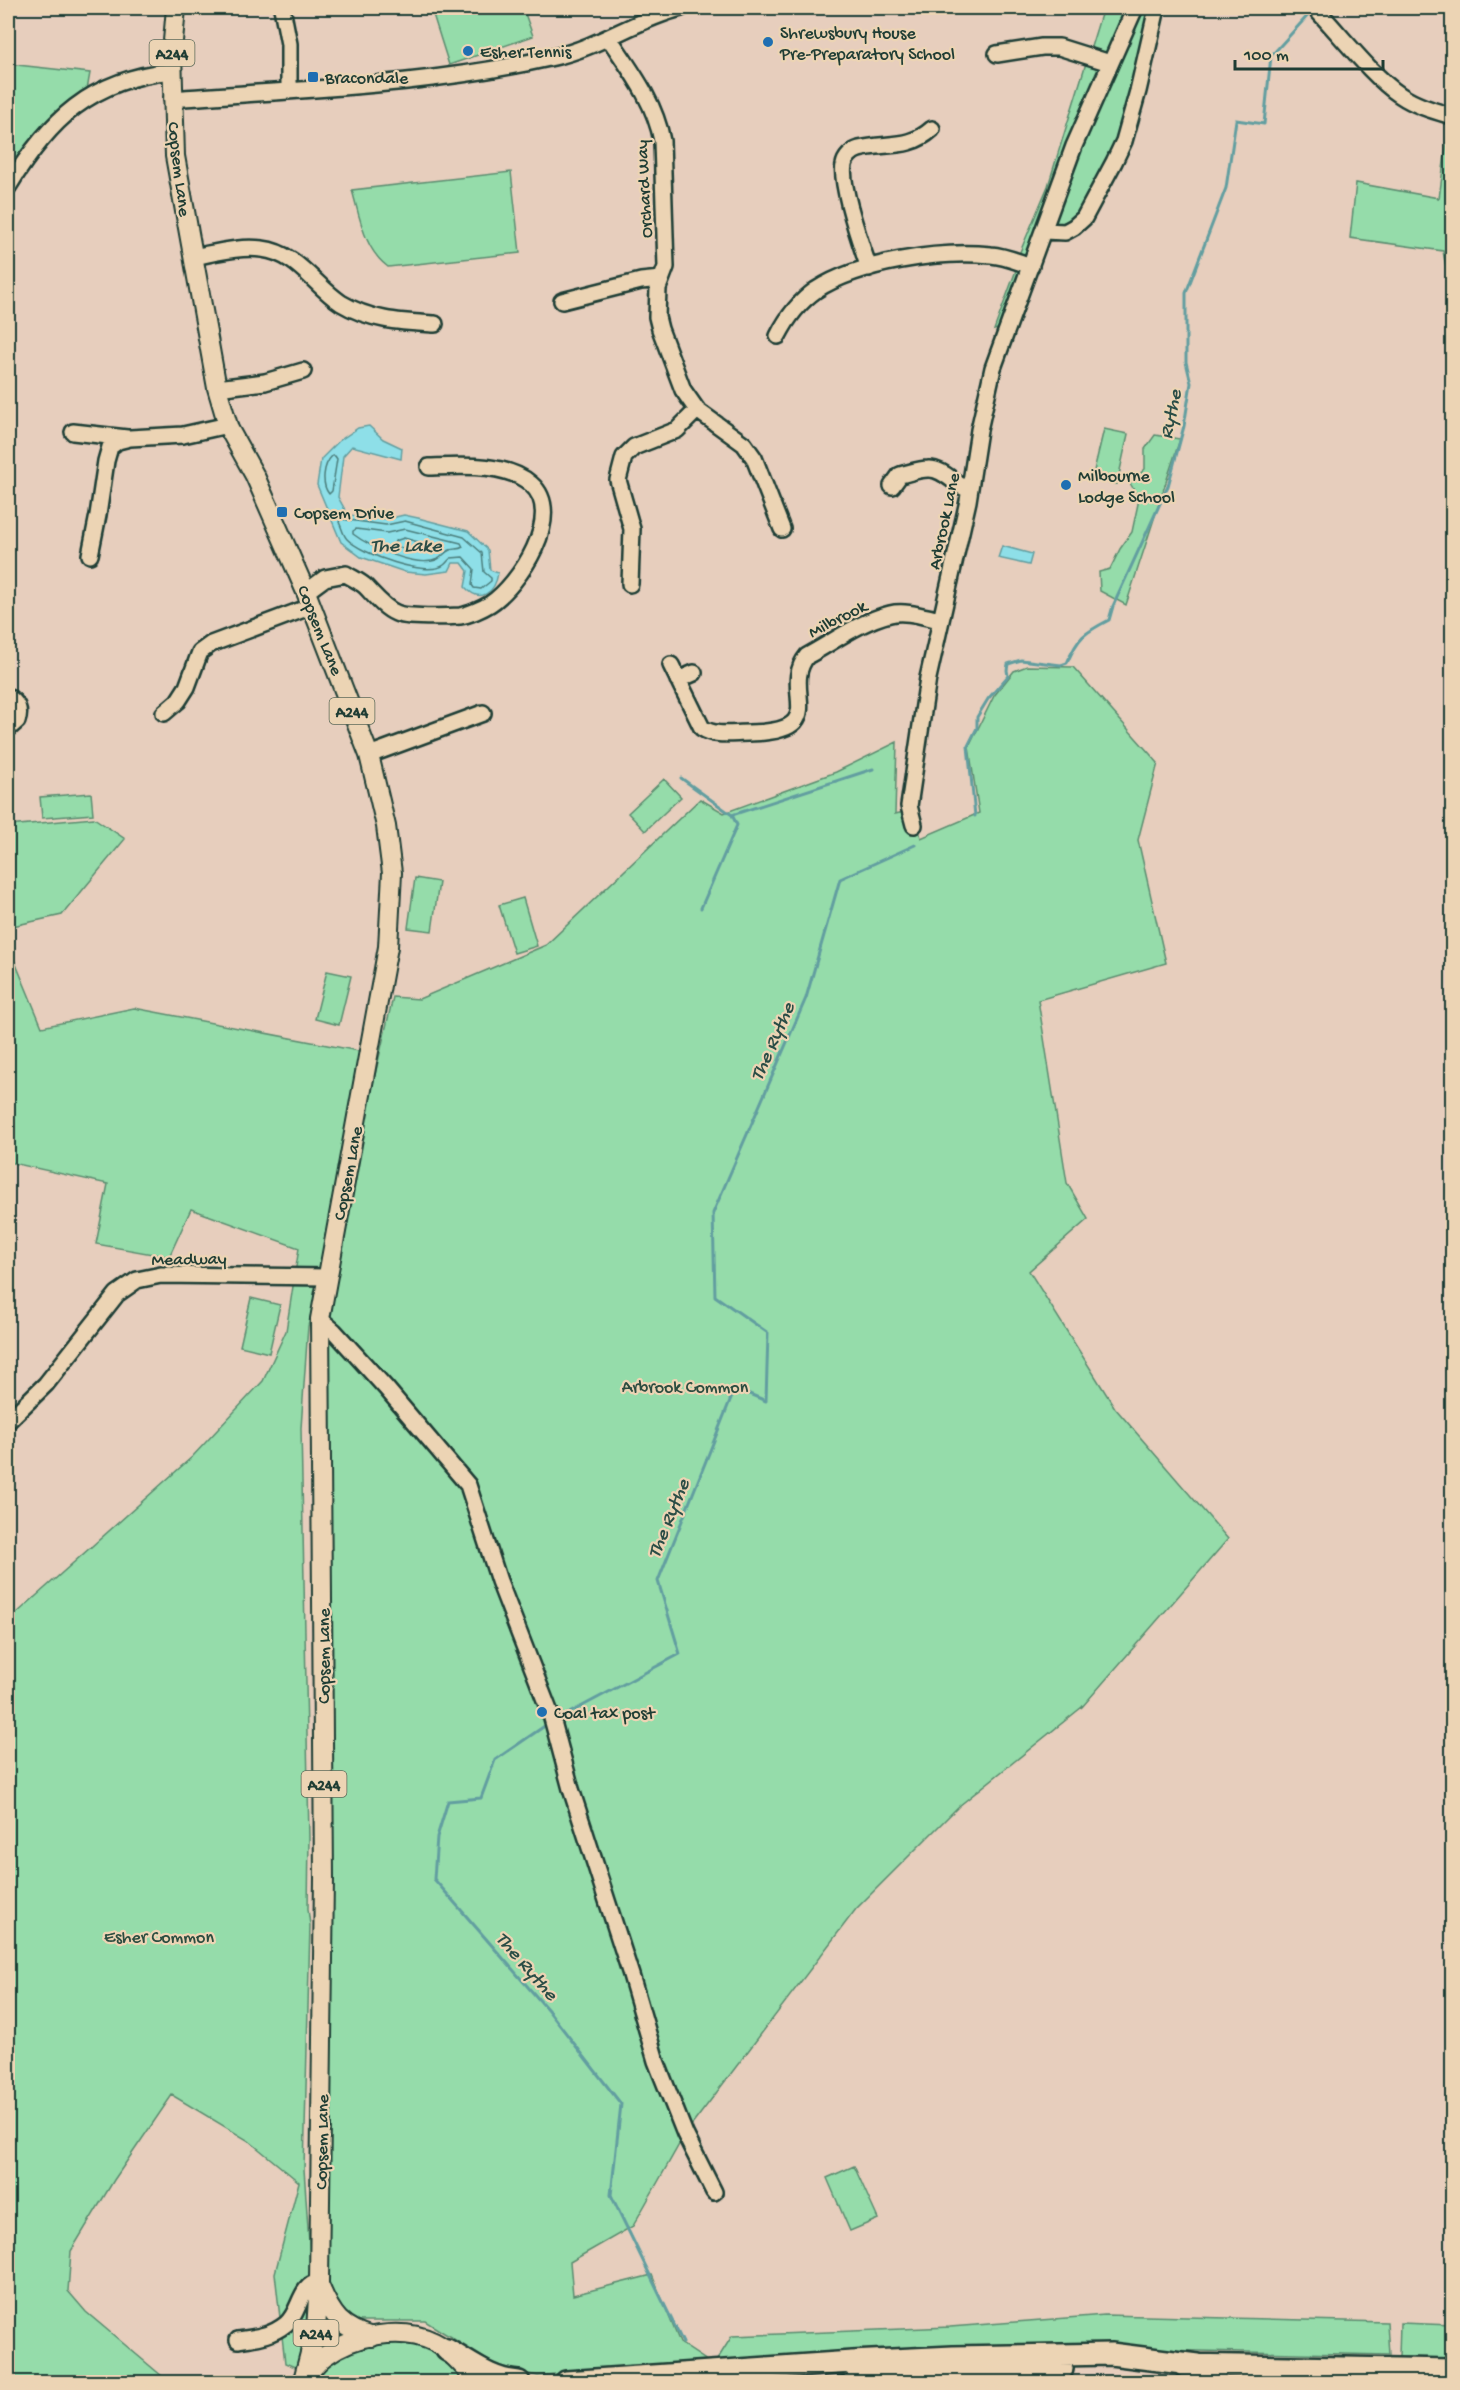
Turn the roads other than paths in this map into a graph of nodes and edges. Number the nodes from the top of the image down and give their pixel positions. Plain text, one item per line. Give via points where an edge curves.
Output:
1 (176, 8) edge
2 (282, 8) edge
3 (681, 8) edge
4 (1135, 8) edge
5 (1157, 8) edge
6 (1318, 11) edge
7 (609, 38) junction
8 (997, 54) dead end
9 (1110, 63) junction
10 (172, 71) junction
11 (289, 89) junction
12 (172, 99) junction
13 (1452, 116) edge
14 (932, 129) dead end
15 (8, 186) edge
16 (1044, 231) junction
17 (193, 257) junction
18 (1031, 266) junction
19 (869, 268) junction
20 (661, 279) junction
21 (562, 301) dead end
22 (435, 324) dead end
23 (778, 336) dead end
24 (303, 371) dead end
25 (217, 388) junction
26 (697, 410) junction
27 (228, 425) junction
28 (73, 432) dead end
29 (130, 438) junction
30 (429, 467) dead end
31 (894, 476) dead end
32 (969, 490) junction
33 (782, 529) dead end
34 (90, 555) dead end
35 (630, 584) dead end
36 (309, 599) junction
37 (941, 620) junction
38 (671, 665) dead end
39 (694, 673) dead end
40 (678, 680) junction
41 (8, 697) edge
42 (164, 713) dead end
43 (483, 713) dead end
44 (8, 729) edge
45 (369, 755) junction
46 (914, 825) dead end
47 (327, 1277) junction
48 (320, 1319) junction
49 (8, 1421) edge
50 (714, 2192) dead end
51 (319, 2284) junction
52 (372, 2337) junction
53 (238, 2340) dead end
54 (447, 2350) junction
55 (1198, 2365) junction
56 (1452, 2370) edge
57 (302, 2381) edge
58 (478, 2382) edge
59 (519, 2382) edge
60 (566, 2382) edge
61 (853, 2382) edge

1 - 10 main road, A244
2 - 11 street via 290,44
3 - 7 street
4 - 9 street, Arbrook Lane
5 - 16 street via 1138,91 1114,162 1084,218 1065,232
6 - 13 street via 1400,95 1424,108
7 - 11 street via 584,50 555,57 432,79
7 - 20 street, Orchard Way via 647,95 659,123 666,267
8 - 9 street via 1059,47
9 - 16 street, Arbrook Lane via 1074,146
10 - 12 main road, A244
10 - 15 street via 123,80 74,106 40,141
11 - 12 street
12 - 17 main road, Copsem Lane / A244 via 175,156
14 - 19 street via 921,140 859,149 847,158 845,186
16 - 18 street, Arbrook Lane
17 - 22 street via 243,249 276,252 293,260 339,302 368,316
17 - 25 main road, Copsem Lane / A244
18 - 19 street via 992,255 957,255 909,259
18 - 32 street, Arbrook Lane via 993,368
19 - 23 street via 850,272 814,291 788,318
20 - 21 street
20 - 26 street, Orchard Way via 657,288 660,329 684,390
24 - 25 street via 265,382
25 - 27 main road, Copsem Lane / A244
26 - 33 street via 744,444 754,458
26 - 35 street via 677,430 634,447 624,457 618,480 632,529
27 - 29 street via 183,435
27 - 36 main road, Copsem Lane / A244
28 - 29 street
29 - 34 street via 110,447
30 - 36 street via 494,469 531,484 543,502 542,523 535,548 515,582 489,605 462,615 397,614 346,574 325,578
31 - 32 street via 931,468
32 - 37 street, Arbrook Lane
36 - 42 street via 205,648 187,687
36 - 45 main road, Copsem Lane / A244
37 - 40 street, Milbrook via 890,614 807,656 799,672 800,711 792,723 776,732 708,732 702,728
37 - 46 street, Arbrook Lane via 913,772 909,806
38 - 40 street, Milbrook
39 - 40 street
41 - 44 street via 19,711 17,721
43 - 45 street
45 - 47 main road, Copsem Lane / A244 via 386,826 392,873 388,942
47 - 48 main road, Copsem Lane / A244
47 - 49 street, Meadway via 161,1275 136,1280 117,1294 46,1384
48 - 50 street via 386,1388 468,1485 499,1581 553,1723 656,2061 685,2134
48 - 51 main road, Copsem Lane / A244 via 324,1878
51 - 52 main road, Copsem Lane / A244 via 328,2308 339,2321
51 - 53 street via 307,2287 288,2323 268,2336
51 - 57 main road, Copsem Lane / A244 via 316,2330
52 - 54 main road via 419,2337
52 - 57 main road via 326,2355
54 - 58 main road
54 - 59 highway via 488,2375
55 - 56 highway
55 - 60 highway via 1111,2354 952,2357
55 - 61 highway

